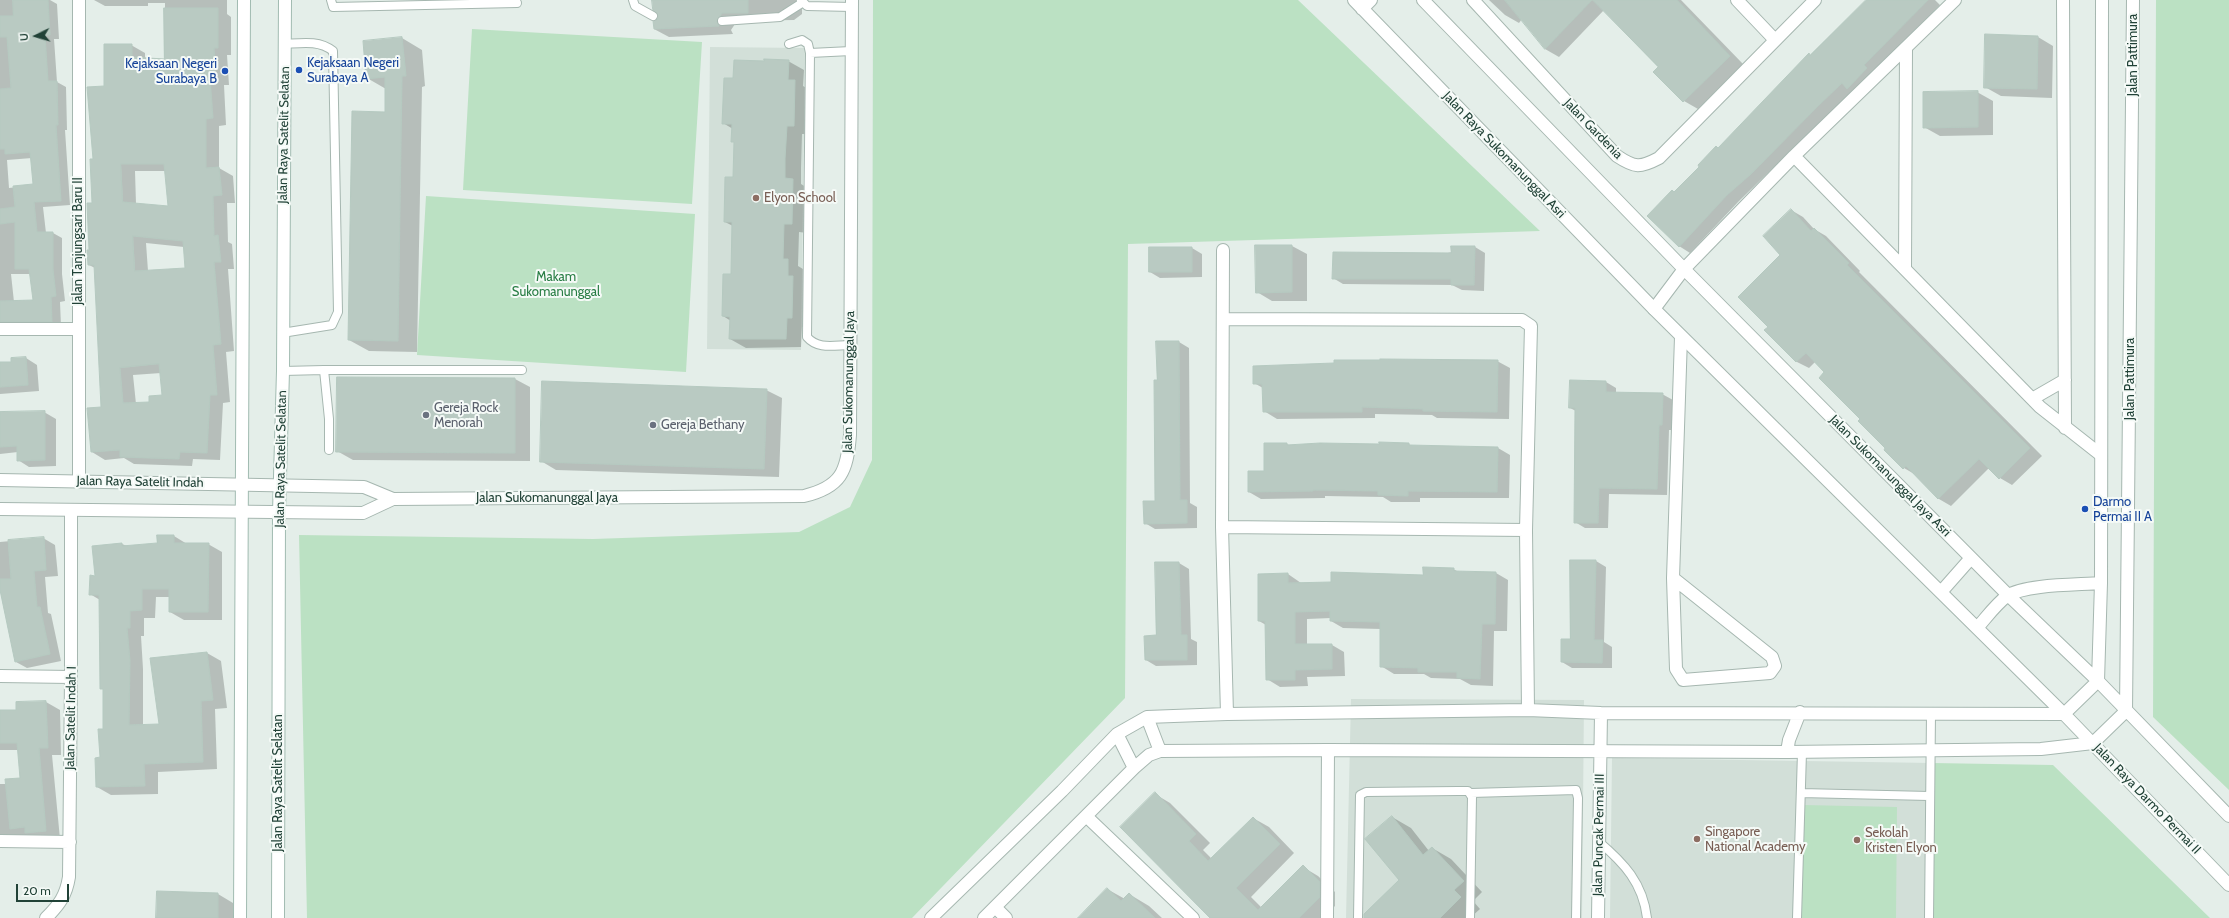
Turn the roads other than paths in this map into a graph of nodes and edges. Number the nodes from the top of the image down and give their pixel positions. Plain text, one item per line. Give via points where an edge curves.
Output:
1 (79, 0) edge
2 (244, 0) edge
3 (285, 0) edge
4 (331, 0) edge
5 (633, 0) edge
6 (1371, 0) edge
7 (1423, 0) edge
8 (1473, 0) edge
9 (1737, 0) edge
10 (1815, 0) edge
11 (1955, 0) edge
12 (2063, 0) edge
13 (2102, 0) edge
14 (2133, 0) edge
15 (802, 2) edge
16 (517, 3) dead end
17 (852, 4) edge
18 (1358, 4) edge
19 (653, 16) dead end
20 (722, 21) dead end
21 (1775, 40) junction
22 (285, 44) junction
23 (789, 44) dead end
24 (1906, 49) junction
25 (851, 51) junction
26 (810, 53) junction
27 (1794, 156) junction
28 (1223, 250) dead end
29 (1905, 267) junction
30 (1684, 269) junction
31 (1654, 309) junction
32 (1222, 319) junction
33 (0, 329) edge
34 (78, 329) junction
35 (282, 333) junction
36 (1681, 337) junction
37 (850, 345) junction
38 (324, 370) junction
39 (522, 370) dead end
40 (283, 371) junction
41 (2065, 380) junction
42 (2032, 399) junction
43 (2065, 428) junction
44 (329, 450) dead end
45 (2102, 455) junction
46 (0, 480) edge
47 (79, 481) junction
48 (241, 484) junction
49 (279, 485) junction
50 (393, 499) junction
51 (0, 509) edge
52 (71, 510) junction
53 (279, 512) junction
54 (241, 513) junction
55 (1222, 527) junction
56 (1526, 530) junction
57 (1971, 558) junction
58 (1673, 578) junction
59 (2101, 583) junction
60 (1941, 592) junction
61 (2008, 596) junction
62 (1977, 628) junction
63 (0, 676) edge
64 (72, 677) junction
65 (2098, 681) junction
66 (1528, 710) junction
67 (2126, 711) junction
68 (1800, 712) junction
69 (1601, 713) junction
70 (1931, 713) junction
71 (1227, 714) junction
72 (2064, 714) junction
73 (1147, 717) junction
74 (1117, 734) junction
75 (2093, 743) junction
76 (1328, 750) junction
77 (1160, 751) junction
78 (1929, 751) junction
79 (1600, 752) junction
80 (1787, 752) junction
81 (1802, 752) junction
82 (1134, 768) junction
83 (1471, 793) junction
84 (1801, 793) junction
85 (1929, 796) junction
86 (1086, 816) junction
87 (2229, 816) edge
88 (0, 841) edge
89 (1598, 841) junction
90 (70, 842) junction
91 (2229, 885) edge
92 (995, 907) junction
93 (46, 918) edge
94 (240, 918) edge
95 (278, 918) edge
96 (930, 918) edge
97 (984, 918) edge
98 (1006, 918) edge
99 (1193, 918) edge
100 (1328, 918) edge
101 (1358, 918) edge
102 (1470, 918) edge
103 (1576, 918) edge
104 (1598, 918) edge
105 (1647, 918) edge
106 (1797, 918) edge
107 (1929, 918) edge

1 - 34 street, Jalan Tanjungsari Baru II
2 - 48 street
3 - 22 street, Jalan Raya Satelit Selatan
4 - 16 lane via 333,6
5 - 19 lane via 635,6
6 - 18 street
7 - 30 street
8 - 21 street, Jalan Gardenia via 1617,156 1631,165 1644,166 1659,158
9 - 21 street
10 - 21 street, Jalan Gardenia
11 - 24 street
12 - 41 street
13 - 45 street
14 - 67 street, Jalan Pattimura
15 - 17 lane via 807,6
15 - 20 lane via 780,16
17 - 25 street, Jalan Sukomanunggal Jaya
18 - 31 street, Jalan Raya Sukomanunggal Asri
22 - 35 street, Jalan Raya Satelit Selatan
22 - 35 lane via 312,43 325,45 333,51 338,312 332,325
23 - 26 lane via 802,40 808,44
24 - 27 street
24 - 29 street
25 - 26 lane
25 - 37 street, Jalan Sukomanunggal Jaya
26 - 37 lane via 807,337 812,344 820,346
27 - 29 street
27 - 30 street
28 - 32 street
29 - 42 street
30 - 31 street
30 - 57 street, Jalan Sukomanunggal Jaya Asri
31 - 36 street
32 - 55 street
32 - 56 street via 1526,321 1532,330
33 - 34 street
34 - 47 street, Jalan Tanjungsari Baru II
35 - 40 street, Jalan Raya Satelit Selatan
36 - 58 street
36 - 60 street
37 - 50 street, Jalan Sukomanunggal Jaya via 848,455 843,473 824,491 804,496
38 - 39 lane
38 - 40 lane
38 - 44 lane
40 - 49 street, Jalan Raya Satelit Selatan
41 - 42 street
41 - 43 street
42 - 43 street
43 - 45 street
45 - 59 street
46 - 47 street, Jalan Raya Satelit Indah
47 - 48 street, Jalan Raya Satelit Indah
48 - 49 street, Jalan Raya Satelit Indah
48 - 54 street
49 - 50 street, Jalan Sukomanunggal Jaya via 364,486
49 - 53 street, Jalan Raya Satelit Selatan
50 - 53 street, Jalan Sukomanunggal Jaya via 363,512
51 - 52 street
52 - 54 street
52 - 64 street, Jalan Satelit Indah I
53 - 54 street
53 - 95 street, Jalan Raya Satelit Selatan
54 - 94 street
55 - 56 street
55 - 71 street
56 - 66 street
57 - 60 street
57 - 61 street, Jalan Sukomanunggal Jaya Asri
58 - 58 street via 1676,669 1683,680 1770,673 1775,666 1772,657
59 - 61 street via 2032,588
59 - 65 street
60 - 62 street
61 - 62 street
61 - 65 street, Jalan Sukomanunggal Jaya Asri
62 - 72 street
63 - 64 street
64 - 90 street, Jalan Satelit Indah I
65 - 67 street
65 - 72 street
66 - 69 street
66 - 71 street
67 - 75 street
67 - 87 street
68 - 69 street
68 - 70 street
68 - 80 street
69 - 79 street, Jalan Puncak Permai III
70 - 72 street
70 - 78 lane
71 - 73 street
72 - 75 street, Jalan Raya Darmo Permai II
73 - 74 street
73 - 77 street
74 - 82 street
74 - 96 street via 1062,791
75 - 78 street via 2041,749
75 - 91 street, Jalan Raya Darmo Permai II
76 - 77 street
76 - 79 street
76 - 100 street
77 - 82 street via 1149,755
78 - 81 street
78 - 85 lane
79 - 80 street
79 - 89 street, Jalan Puncak Permai III
80 - 81 street
81 - 84 lane
82 - 86 street
83 - 101 lane via 1366,792 1360,795
83 - 102 lane
83 - 103 lane via 1576,790
84 - 85 lane
84 - 106 lane
85 - 107 lane
86 - 92 street
86 - 99 street
88 - 90 street
89 - 104 street, Jalan Puncak Permai III
89 - 105 lane via 1630,872 1642,892
90 - 93 street, Jalan Satelit Indah I via 66,892 60,905
92 - 97 street
92 - 98 street

